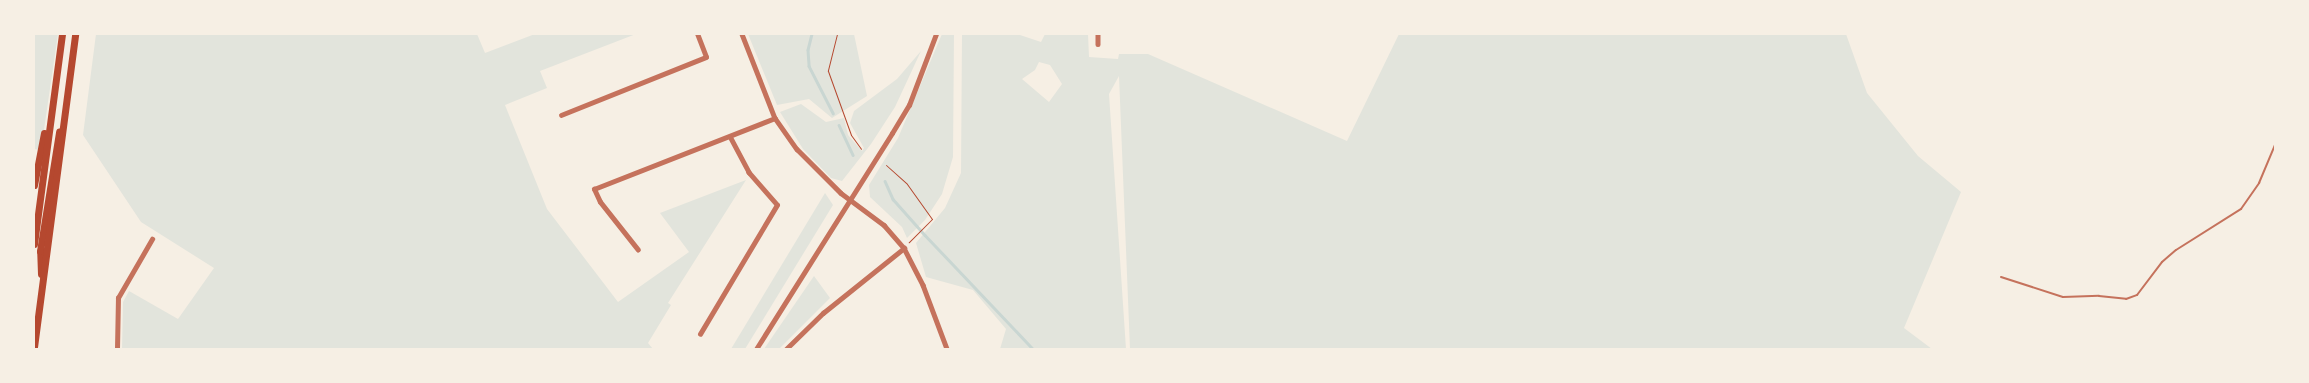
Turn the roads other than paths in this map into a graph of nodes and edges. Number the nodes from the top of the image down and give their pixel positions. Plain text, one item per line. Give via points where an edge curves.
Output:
1 (62, 34) edge
2 (75, 34) edge
3 (697, 34) edge
4 (742, 34) edge
5 (936, 34) edge
6 (1098, 34) edge
7 (1098, 44) dead end
8 (55, 86) junction
9 (67, 89) junction
10 (561, 115) dead end
11 (775, 118) junction
12 (730, 138) junction
13 (2275, 146) edge
14 (34, 185) edge
15 (850, 200) junction
16 (38, 205) edge
17 (152, 238) dead end
18 (34, 244) edge
19 (904, 248) junction
20 (638, 250) dead end
21 (2001, 277) dead end
22 (42, 290) junction
23 (700, 334) dead end
24 (34, 347) edge
25 (117, 349) edge
26 (756, 349) edge
27 (786, 349) edge
28 (947, 349) edge

1 - 8 main road
2 - 9 main road
3 - 10 street via 706,57
4 - 11 street
5 - 15 street via 908,105
6 - 7 street
8 - 14 main road
8 - 16 main road
9 - 16 main road
9 - 22 main road
11 - 12 street
11 - 15 street via 816,170
12 - 20 street via 594,189 600,202
12 - 23 street via 750,173 777,205
13 - 21 lane via 2259,183 2241,209 2176,250 2162,262 2137,295 2126,299 2063,297
15 - 19 street via 884,225
15 - 26 street
16 - 18 main road
16 - 22 main road
17 - 25 street via 118,298
19 - 27 street via 823,313
19 - 28 street via 923,285
22 - 24 main road

